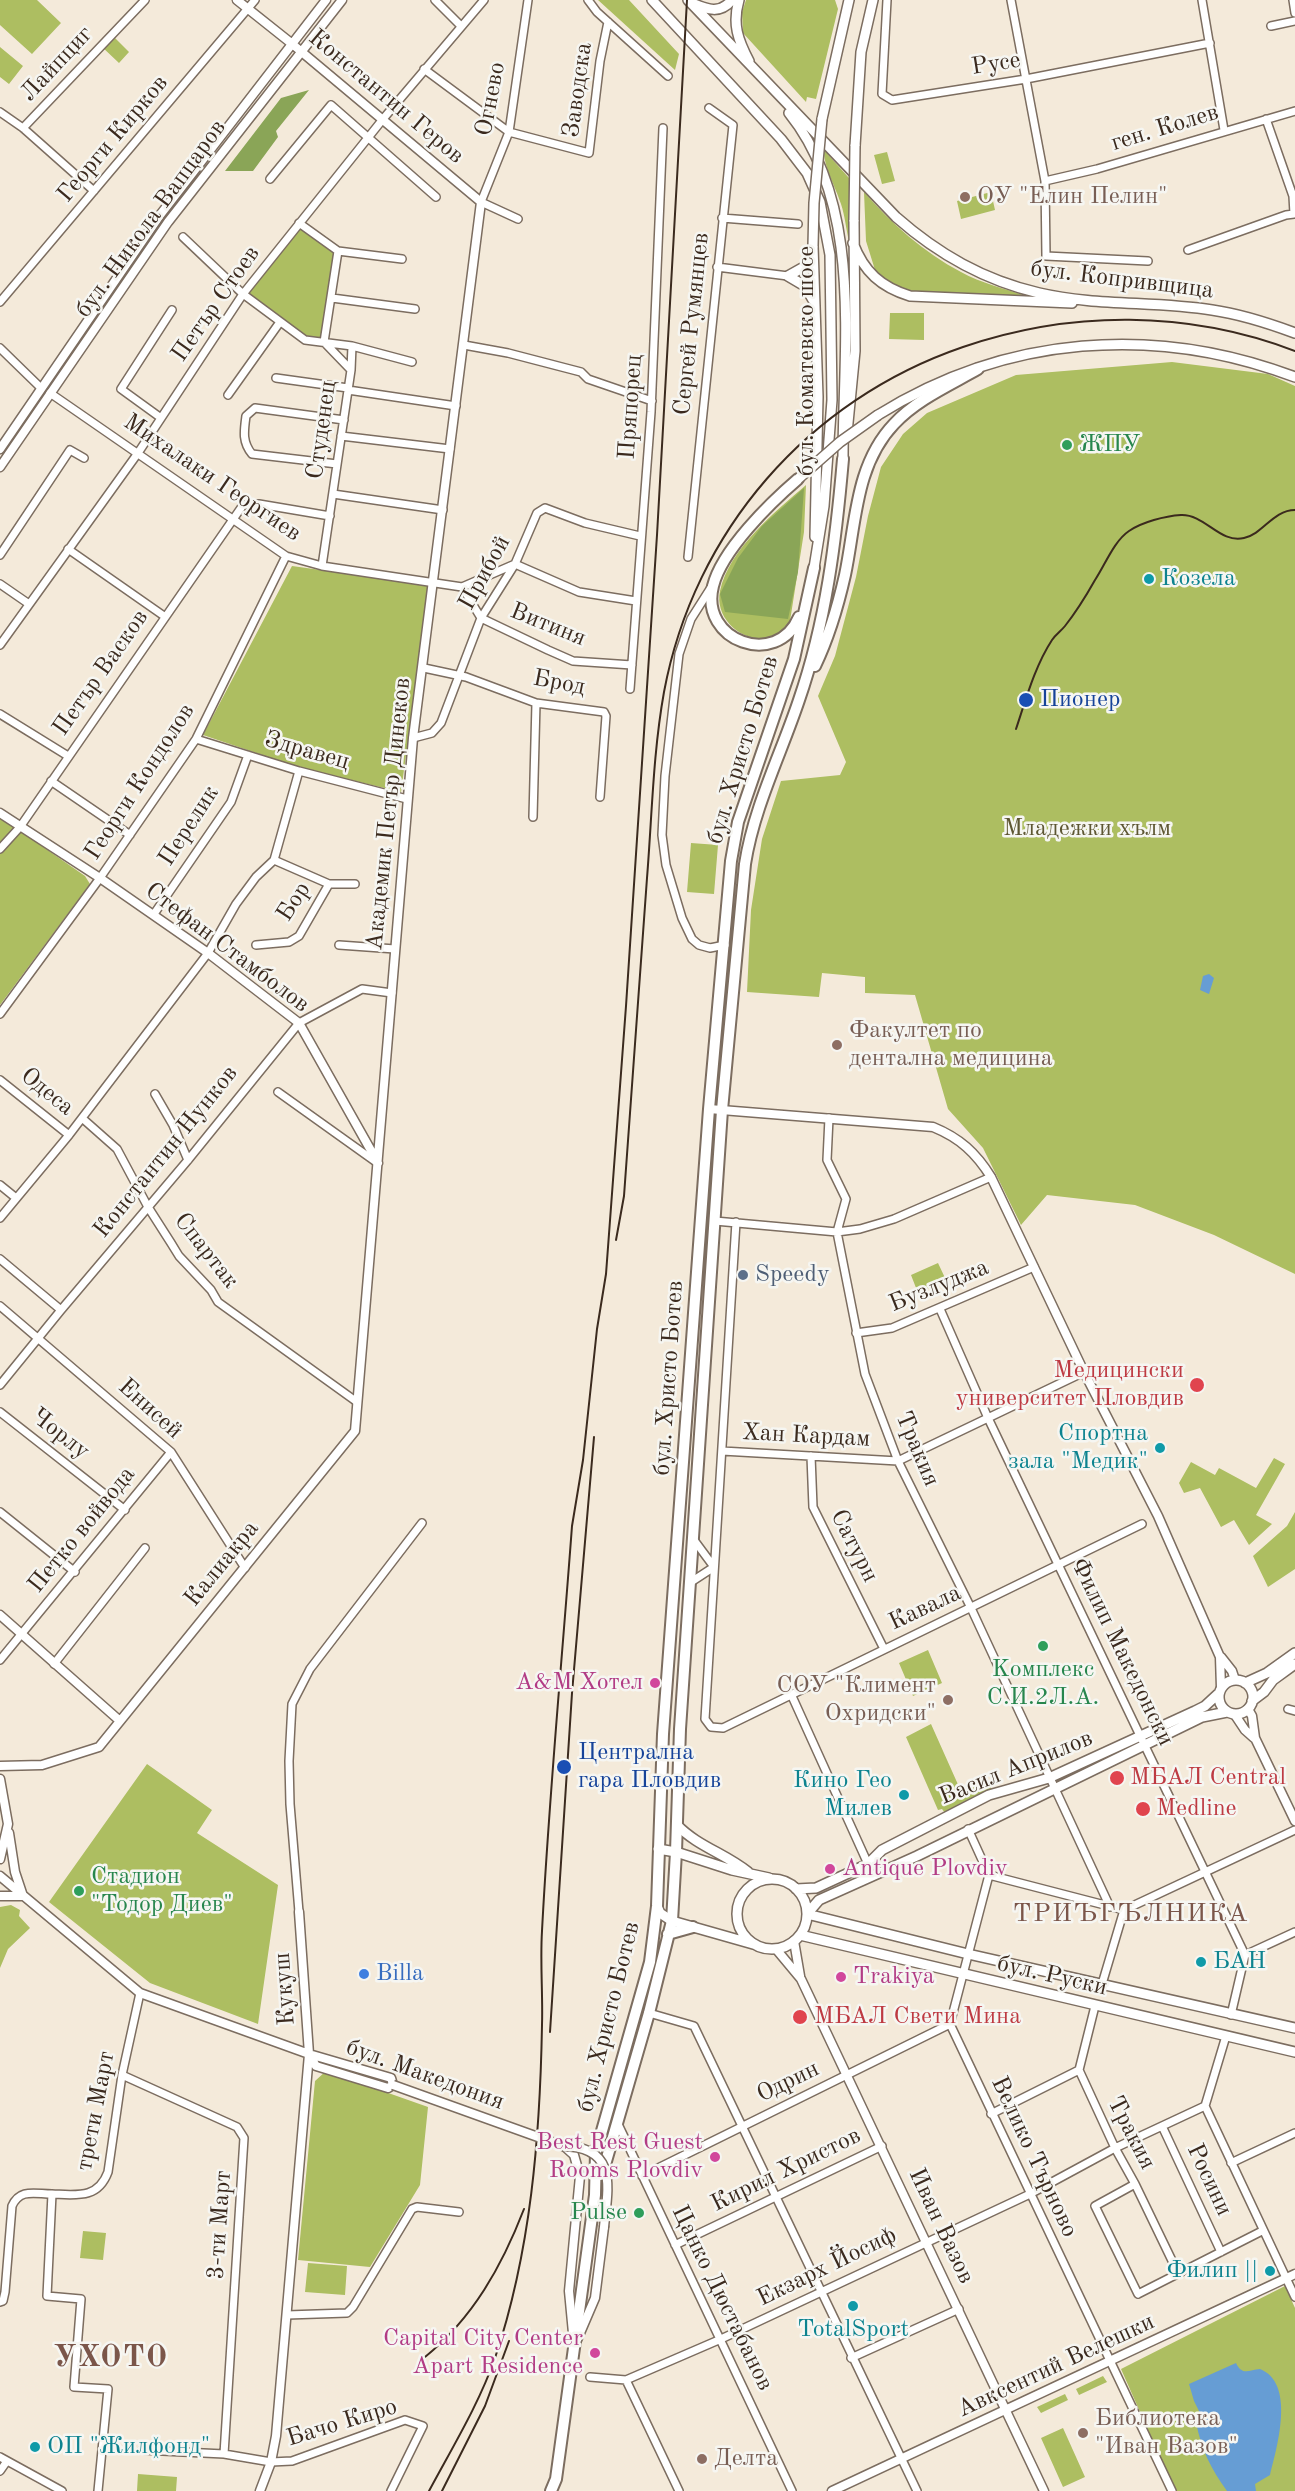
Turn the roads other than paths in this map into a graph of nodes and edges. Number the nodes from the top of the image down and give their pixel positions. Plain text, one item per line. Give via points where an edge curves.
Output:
1 (145, 0) edge
2 (237, 0) edge
3 (255, 0) edge
4 (326, 0) edge
5 (342, 0) edge
6 (435, 0) edge
7 (484, 0) edge
8 (528, 0) edge
9 (588, 0) edge
10 (652, 0) edge
11 (732, 0) edge
12 (739, 0) edge
13 (840, 0) edge
14 (849, 0) edge
15 (873, 0) edge
16 (887, 0) edge
17 (1020, 0) edge
18 (1202, 0) edge
19 (1293, 0) edge
20 (688, 1) edge
21 (1011, 1) edge
22 (248, 9) junction
23 (1295, 13) edge
24 (1295, 21) edge
25 (608, 22) junction
26 (461, 26) junction
27 (1271, 26) dead end
28 (842, 31) junction
29 (291, 43) junction
30 (1210, 43) junction
31 (301, 51) junction
32 (424, 69) junction
33 (754, 71) junction
34 (668, 76) dead end
35 (1026, 79) junction
36 (765, 83) junction
37 (709, 108) dead end
38 (1295, 111) edge
39 (0, 112) edge
40 (383, 119) junction
41 (1266, 119) junction
42 (23, 128) junction
43 (663, 128) dead end
44 (1224, 130) junction
45 (509, 132) junction
46 (369, 136) junction
47 (270, 179) dead end
48 (1046, 181) junction
49 (94, 191) junction
50 (436, 197) dead end
51 (481, 202) junction
52 (1295, 214) edge
53 (722, 218) junction
54 (518, 219) dead end
55 (299, 223) junction
56 (798, 224) dead end
57 (183, 237) dead end
58 (854, 243) junction
59 (813, 249) junction
60 (1188, 250) dead end
61 (338, 252) junction
62 (402, 259) dead end
63 (1148, 261) dead end
64 (717, 267) junction
65 (788, 276) junction
66 (243, 294) junction
67 (332, 298) junction
68 (0, 302) edge
69 (1127, 304) junction
70 (815, 306) junction
71 (415, 309) dead end
72 (172, 310) dead end
73 (280, 322) junction
74 (1295, 333) edge
75 (324, 342) junction
76 (464, 345) junction
77 (352, 346) junction
78 (0, 348) edge
79 (412, 362) dead end
80 (978, 369) junction
81 (351, 370) junction
82 (1295, 377) edge
83 (276, 378) dead end
84 (41, 388) junction
85 (348, 389) junction
86 (50, 393) junction
87 (228, 395) dead end
88 (652, 401) junction
89 (456, 406) junction
90 (161, 418) junction
91 (344, 420) junction
92 (341, 436) junction
93 (0, 449) edge
94 (450, 449) junction
95 (138, 453) junction
96 (84, 458) dead end
97 (843, 459) junction
98 (337, 464) junction
99 (0, 467) edge
100 (798, 479) joint
101 (333, 494) junction
102 (443, 510) junction
103 (330, 516) junction
104 (232, 518) junction
105 (640, 536) junction
106 (68, 549) junction
107 (0, 555) edge
108 (286, 556) junction
109 (688, 557) dead end
110 (515, 564) junction
111 (322, 566) junction
112 (814, 568) junction
113 (434, 582) junction
114 (0, 584) edge
115 (713, 584) junction
116 (462, 586) junction
117 (809, 595) junction
118 (636, 601) junction
119 (28, 604) junction
120 (164, 616) junction
121 (481, 618) junction
122 (0, 645) edge
123 (632, 665) junction
124 (423, 668) junction
125 (458, 675) junction
126 (630, 689) dead end
127 (800, 699) junction
128 (536, 703) junction
129 (0, 714) edge
130 (413, 738) junction
131 (196, 739) junction
132 (248, 755) junction
133 (68, 756) junction
134 (299, 771) junction
135 (51, 781) junction
136 (600, 797) dead end
137 (407, 798) junction
138 (0, 813) edge
139 (533, 817) dead end
140 (20, 827) junction
141 (130, 834) junction
142 (0, 849) edge
143 (274, 860) junction
144 (100, 878) junction
145 (329, 884) junction
146 (355, 884) dead end
147 (154, 914) junction
148 (256, 945) dead end
149 (339, 945) dead end
150 (725, 945) junction
151 (395, 949) junction
152 (208, 952) junction
153 (392, 993) junction
154 (0, 1014) edge
155 (299, 1023) junction
156 (0, 1080) edge
157 (278, 1092) dead end
158 (155, 1094) dead end
159 (709, 1109) junction
160 (722, 1110) junction
161 (82, 1118) junction
162 (829, 1118) junction
163 (69, 1136) junction
164 (188, 1160) junction
165 (379, 1163) junction
166 (991, 1178) junction
167 (0, 1185) edge
168 (16, 1198) junction
169 (148, 1207) junction
170 (0, 1218) edge
171 (715, 1221) junction
172 (736, 1222) junction
173 (837, 1232) junction
174 (0, 1259) edge
175 (1034, 1267) junction
176 (0, 1306) edge
177 (940, 1309) junction
178 (61, 1310) junction
179 (856, 1333) junction
180 (38, 1338) junction
181 (1084, 1372) junction
182 (0, 1385) edge
183 (357, 1402) junction
184 (0, 1412) edge
185 (988, 1418) junction
186 (355, 1431) joint
187 (722, 1451) junction
188 (171, 1452) junction
189 (811, 1456) junction
190 (898, 1461) junction
191 (124, 1509) junction
192 (0, 1512) edge
193 (422, 1523) dead end
194 (1143, 1524) dead end
195 (694, 1540) junction
196 (145, 1548) dead end
197 (1058, 1564) junction
198 (714, 1567) junction
199 (245, 1568) junction
200 (75, 1572) junction
201 (691, 1582) junction
202 (971, 1608) junction
203 (0, 1614) edge
204 (22, 1633) junction
205 (884, 1649) junction
206 (1295, 1653) edge
207 (1220, 1657) junction
208 (0, 1660) edge
209 (54, 1664) junction
210 (1295, 1664) edge
211 (1235, 1680) junction
212 (1245, 1683) junction
213 (1220, 1691) junction
214 (791, 1694) junction
215 (1250, 1705) junction
216 (1231, 1713) junction
217 (120, 1721) junction
218 (1255, 1738) junction
219 (1142, 1740) junction
220 (0, 1766) edge
221 (1048, 1778) junction
222 (0, 1779) edge
223 (1054, 1789) junction
224 (1295, 1821) edge
225 (8, 1824) junction
226 (677, 1825) junction
227 (968, 1829) junction
228 (1295, 1830) edge
229 (658, 1850) junction
230 (676, 1852) junction
231 (0, 1859) edge
232 (868, 1864) junction
233 (1206, 1871) junction
234 (747, 1872) junction
235 (989, 1875) junction
236 (0, 1876) edge
237 (771, 1879) junction
238 (796, 1889) junction
239 (0, 1896) edge
240 (24, 1896) junction
241 (657, 1906) junction
242 (1110, 1907) junction
243 (1124, 1910) junction
244 (299, 1912) joint
245 (807, 1914) junction
246 (672, 1921) junction
247 (693, 1928) junction
248 (1295, 1932) edge
249 (668, 1935) junction
250 (797, 1938) junction
251 (756, 1945) junction
252 (776, 1949) junction
253 (968, 1954) junction
254 (1245, 1955) junction
255 (963, 1974) junction
256 (801, 1979) junction
257 (1102, 1984) junction
258 (140, 1994) junction
259 (1095, 2006) junction
260 (649, 2013) junction
261 (1231, 2015) junction
262 (951, 2024) junction
263 (1295, 2028) edge
264 (1226, 2036) junction
265 (1295, 2052) edge
266 (309, 2055) junction
267 (1079, 2070) junction
268 (122, 2075) junction
269 (848, 2075) junction
270 (1204, 2106) junction
271 (991, 2114) junction
272 (617, 2122) junction
273 (742, 2126) junction
274 (1162, 2126) junction
275 (1295, 2133) edge
276 (563, 2146) junction
277 (882, 2146) junction
278 (1115, 2148) junction
279 (1231, 2163) junction
280 (642, 2175) junction
281 (1136, 2184) junction
282 (52, 2194) junction
283 (1030, 2194) junction
284 (595, 2195) junction
285 (776, 2197) junction
286 (459, 2212) dead end
287 (1262, 2231) junction
288 (926, 2241) junction
289 (675, 2245) junction
290 (1221, 2252) junction
291 (1178, 2273) junction
292 (1291, 2276) edge
293 (822, 2291) junction
294 (1295, 2297) edge
295 (0, 2302) edge
296 (959, 2309) junction
297 (287, 2315) junction
298 (721, 2339) junction
299 (575, 2346) junction
300 (851, 2358) junction
301 (1110, 2361) junction
302 (590, 2377) dead end
303 (626, 2380) junction
304 (1007, 2410) junction
305 (142, 2450) dead end
306 (224, 2454) junction
307 (900, 2458) junction
308 (3, 2459) edge
309 (272, 2462) junction
310 (0, 2471) edge
311 (556, 2479) junction
312 (62, 2491) edge
313 (98, 2491) edge
314 (260, 2491) edge
315 (391, 2491) edge
316 (551, 2491) edge
317 (560, 2491) edge
318 (679, 2491) edge
319 (792, 2491) edge
320 (832, 2491) edge
321 (917, 2491) edge
322 (1044, 2491) edge
323 (1172, 2491) edge

1 - 42 street, Лайпциг
2 - 22 street, Константин Геров
3 - 22 street, Георги Кирков
4 - 29 street, бул. Никола Вапцаров
5 - 31 street, бул. Никола Вапцаров
6 - 26 street
7 - 26 street, Петър Стоев
8 - 45 street, Огнево
9 - 25 street
10 - 112 main road, бул. Коматевско шосе via 781,139 807,173 820,202 830,255 832,400 824,506
11 - 20 main road via 720,10
12 - 33 main road via 736,30
13 - 28 main road
14 - 28 main road
15 - 58 main road, bridge via 861,52
16 - 35 street, Русе via 882,94 885,98
17 - 21 street
18 - 30 street
19 - 23 street
20 - 33 main road
21 - 35 street
22 - 29 street, Константин Геров
22 - 49 street, Георги Кирков
24 - 27 street
25 - 34 street
25 - 45 street, Заводска via 589,153
26 - 32 street, Петър Стоев
28 - 59 main road, bridge via 822,119
29 - 31 street, Константин Геров
29 - 84 street, бул. Никола Вапцаров via 160,215
30 - 35 street, Русе
30 - 44 street
31 - 40 street, Константин Геров
31 - 86 street, бул. Никола Вапцаров via 168,222
32 - 40 street, Петър Стоев
32 - 45 street
33 - 36 main road
35 - 48 street
36 - 69 main road, бул. Копривщица via 896,217 955,262 1033,291
36 - 97 main road via 815,152 839,225 844,306
37 - 53 street, Сергей Румянцев via 733,125
38 - 41 street, ген. Колев
39 - 42 street
40 - 46 street, Петър Стоев
40 - 51 street, Константин Геров
41 - 44 street, ген. Колев
41 - 52 street via 1293,196
42 - 49 street
43 - 88 street, Пряпорец
44 - 48 street, ген. Колев via 1097,170
45 - 51 street, Огнево
46 - 47 street via 331,105
46 - 50 street
46 - 55 street, Петър Стоев
48 - 63 street via 1046,256
49 - 68 street, Георги Кирков
51 - 54 street
51 - 76 street, Академик Петър Динеков
52 - 60 street
53 - 56 street
53 - 64 street, Сергей Румянцев
55 - 61 street
55 - 66 street, Петър Стоев
57 - 66 street
58 - 69 main road via 869,273 910,296
58 - 97 main road via 855,360
59 - 65 main road via 804,267
59 - 70 main road
61 - 62 street
61 - 67 street
64 - 65 street
64 - 109 street, Сергей Румянцев
65 - 70 main road via 807,289
66 - 73 street
66 - 90 street, Петър Стоев
67 - 71 street
67 - 75 street
69 - 74 main road, бул. Копривщица via 1211,309
70 - 112 main road via 818,397
72 - 90 street via 121,389
73 - 75 street via 305,340
73 - 87 street
75 - 77 street
75 - 81 street, Студенец
76 - 88 street via 581,372 588,379
76 - 89 street, Академик Петър Динеков
77 - 79 street
77 - 81 street
78 - 84 street
80 - 82 main road via 1048,349 1130,343 1217,353
80 - 100 main road, bridge via 922,389 878,415
80 - 127 main road via 905,414 875,450 862,479 832,624
81 - 85 street, Студенец
83 - 85 street
84 - 93 street, бул. Никола Вапцаров
85 - 89 street
85 - 91 street, Студенец
86 - 95 street, Михалаки Георгиев
86 - 99 street, бул. Никола Вапцаров
88 - 105 street, Пряпорец
89 - 94 street, Академик Петър Динеков
90 - 95 street, Петър Стоев
91 - 92 street, Студенец
91 - 98 street via 255,408 246,416 243,435 252,454
92 - 94 street
92 - 98 street, Студенец
94 - 102 street, Академик Петър Динеков
95 - 104 street, Михалаки Георгиев
95 - 106 street, Петър Стоев
96 - 107 street via 70,450
97 - 127 main road, бул. Христо Ботев via 832,563
98 - 101 street, Студенец
100 - 115 main road via 758,517
101 - 102 street
101 - 103 street, Студенец
102 - 113 street, Академик Петър Динеков
103 - 104 street via 259,504 243,505
103 - 111 street, Студенец
104 - 108 street, Михалаки Георгиев
104 - 120 street, Петър Васков
105 - 110 street, Прибой via 544,508 537,513
105 - 118 street, Пряпорец
106 - 119 street, Петър Стоев
106 - 120 street
108 - 111 street, Михалаки Георгиев
108 - 131 street, Георги Кондолов
110 - 116 street
110 - 118 street via 579,592
110 - 121 street, Прибой
111 - 113 street, Михалаки Георгиев
112 - 117 main road, бул. Христо Ботев
113 - 116 street
113 - 124 street, Академик Петър Динеков
114 - 119 street
115 - 117 main road via 711,600 718,622 734,639 750,644 766,644 789,633
115 - 150 street via 697,606 682,641 675,677 662,835 666,865 692,939 710,948
116 - 121 street, Витиня
117 - 150 main road, бул. Христо Ботев via 794,659 738,822
118 - 123 street, Пряпорец
119 - 122 street, Петър Стоев
120 - 133 street, Петър Васков
121 - 123 street, Витиня via 573,661
121 - 125 street, Прибой
123 - 126 street, Пряпорец
124 - 125 street, Брод
124 - 130 street, Академик Петър Динеков
125 - 128 street, Брод
125 - 130 street, Прибой via 441,723 432,733
127 - 160 main road, бул. Христо Ботев via 748,846
128 - 136 street, Брод via 604,712
128 - 139 street
129 - 133 street
130 - 137 street, Академик Петър Динеков
131 - 132 street, Здравец
131 - 141 street, Георги Кондолов
132 - 134 street, Здравец
132 - 147 street, Перелик via 231,802
133 - 135 street, Петър Васков
134 - 137 street, Здравец
134 - 143 street
135 - 140 street, Петър Васков
135 - 141 street
137 - 151 street, Академик Петър Динеков
138 - 140 street, Стефан Стамболов
140 - 142 street, Петър Васков
140 - 144 street, Стефан Стамболов
141 - 144 street, Георги Кондолов
143 - 145 street
143 - 152 street via 236,904
144 - 147 street, Стефан Стамболов
144 - 154 street, Георги Кондолов
145 - 146 street
145 - 148 street, Бор via 299,936 289,942
147 - 152 street, Стефан Стамболов
149 - 151 street
150 - 159 main road, бул. Христо Ботев
151 - 153 street, Академик Петър Динеков
152 - 155 street, Стефан Стамболов
152 - 161 street
153 - 155 street, Константин Нунков via 362,989
153 - 165 street, Академик Петър Динеков
155 - 164 street, Константин Нунков
155 - 165 street, Стефан Стамболов
156 - 163 street, Одеса
157 - 165 street
158 - 164 street
159 - 160 street
159 - 229 main road, бул. Христо Ботев
160 - 162 street
160 - 171 main road, бул. Христо Ботев
161 - 163 street
161 - 169 street, Спартак via 117,1149
162 - 166 street via 933,1127 968,1147
162 - 173 street, Тракия via 826,1160 846,1199
163 - 168 street
164 - 169 street, Константин Нунков
165 - 183 street, Академик Петър Динеков
166 - 173 street via 894,1219 860,1230
166 - 175 street
167 - 168 street
168 - 170 street
169 - 178 street, Константин Нунков
169 - 183 street, Спартак via 179,1256 212,1290 218,1302
171 - 172 street
171 - 195 main road, бул. Христо Ботев
172 - 173 street
172 - 187 street
173 - 179 street, Тракия
174 - 178 street
175 - 177 street, Бузлуджа
175 - 181 street
176 - 180 street, Енисей
177 - 179 street, Бузлуджа via 892,1328
177 - 185 street, Филип Македонски
178 - 180 street, Константин Нунков
179 - 190 street, Тракия via 865,1374
180 - 182 street, Константин Нунков
180 - 188 street, Енисей
181 - 185 street, Хан Кардам
181 - 207 street via 1154,1506
183 - 186 street, Академик Петър Динеков
184 - 191 street, Чорлу
185 - 190 street, Хан Кардам
185 - 197 street, Филип Македонски
186 - 199 street, Калиакра
187 - 189 street, Хан Кардам
187 - 198 street
188 - 191 street, Петко войвода
188 - 199 street, Енисей
189 - 190 street, Хан Кардам
189 - 205 street, Сатурн via 813,1507
190 - 202 street, Тракия
191 - 200 street, Петко войвода
192 - 200 street
193 - 244 street, Кукуш via 310,1669 292,1704 290,1804
194 - 197 street, Кавала
195 - 198 street
195 - 201 main road, бул. Христо Ботев
196 - 209 street
197 - 202 street, Кавала
197 - 219 street, Филип Македонски
198 - 201 street
198 - 214 street, Кавала via 707,1724 723,1728
199 - 217 street, Калиакра
200 - 204 street, Петко войвода
201 - 226 main road, бул. Христо Ботев
202 - 205 street, Кавала
202 - 221 street, Тракия
203 - 204 street
204 - 208 street, Петко войвода
204 - 209 street
205 - 214 street, Кавала
206 - 212 main road
207 - 211 street
207 - 213 street
209 - 217 street
210 - 215 main road
211 - 212 main road
211 - 213 main road
212 - 215 main road via 1252,1693
213 - 216 main road via 1222,1708
213 - 219 main road, Васил Априлов via 1205,1706
214 - 232 street
215 - 216 main road
215 - 218 street
216 - 218 street
216 - 219 main road, Васил Априлов via 1202,1717
217 - 220 street, Калиакра via 99,1747 42,1765
218 - 224 street
219 - 221 main road, Васил Априлов
219 - 223 main road, Васил Априлов
219 - 233 street, Филип Македонски
221 - 223 street, Тракия
221 - 232 main road, Васил Априлов via 989,1795 882,1850
222 - 225 street
223 - 227 main road, Васил Априлов
223 - 242 street
225 - 231 street
225 - 240 street via 12,1860
226 - 230 main road, бул. Христо Ботев
226 - 234 main road via 686,1835
227 - 235 street
227 - 245 main road, Васил Априлов via 819,1900
228 - 233 street
229 - 230 main road
229 - 241 main road, бул. Христо Ботев
230 - 234 main road
230 - 246 main road, бул. Христо Ботев
232 - 238 main road, Васил Априлов via 816,1888
233 - 243 street
233 - 254 street, Филип Македонски
234 - 237 main road
235 - 242 street
235 - 253 street
236 - 240 street, бул. Македония
237 - 238 main road
237 - 251 main road via 748,1888 739,1903 740,1927
238 - 245 main road via 804,1898
239 - 240 street
240 - 258 street, бул. Македония
241 - 246 main road
241 - 284 main road, бул. Христо Ботев via 650,1962 596,2152
242 - 243 street
243 - 257 street
244 - 266 street, Кукуш
245 - 250 main road
245 - 253 main road, бул. Руски
246 - 247 main road
246 - 249 main road, бул. Христо Ботев
247 - 249 main road
247 - 251 main road
248 - 254 street
249 - 260 main road, бул. Христо Ботев
250 - 252 main road
250 - 255 main road, бул. Руски
250 - 256 street, Иван Вазов
251 - 252 main road
252 - 256 street, Иван Вазов
253 - 255 street
253 - 257 main road, бул. Руски
254 - 261 street
255 - 259 main road, бул. Руски
255 - 262 street
256 - 269 street, Иван Вазов
257 - 261 main road, бул. Руски
258 - 266 street, бул. Македония
258 - 268 street, трети Март
259 - 264 main road, бул. Руски
259 - 267 street
260 - 272 main road, бул. Христо Ботев
260 - 273 street via 694,2026
261 - 263 main road, бул. Руски
262 - 269 street, Одрин
262 - 271 street, Велико Търново
264 - 265 main road, бул. Руски
264 - 270 street
266 - 276 street, бул. Македония, bridge via 391,2078 393,2085
266 - 297 street, Кукуш
267 - 271 street
267 - 278 street, Тракия
268 - 282 street, трети Март via 104,2184 78,2195
268 - 306 street, 3-ти Март via 237,2127 244,2138
269 - 273 street, Одрин
269 - 277 street, Иван Вазов
270 - 274 street, Екзарх Йосиф
270 - 279 street
271 - 283 street, Велико Търново
272 - 280 street, Цанко Дюстабанов
272 - 284 main road, бул. Христо Ботев
273 - 280 street, Одрин
273 - 285 street
274 - 278 street, Екзарх Йосиф
274 - 290 street, Росини
275 - 279 street
276 - 299 street via 574,2155 579,2169 569,2291
276 - 299 street, бул. Македония, bridge via 586,2148 598,2157 609,2183 595,2298
277 - 285 street, Кирил Христов
277 - 288 street, Иван Вазов
278 - 281 street, Тракия
278 - 283 street, Екзарх Йосиф
279 - 287 street
280 - 289 street, Цанко Дюстабанов
281 - 291 street, Тракия
281 - 291 street, Росини via 1095,2206 1138,2294
282 - 295 street via 24,2193 16,2197 5,2292
282 - 313 street, трети Март via 47,2296 81,2299 74,2387 108,2389
283 - 288 street, Екзарх Йосиф
283 - 301 street, Велико Търново
284 - 299 main road, бул. Христо Ботев
285 - 289 street, Кирил Христов
285 - 293 street
286 - 297 street via 412,2209 347,2313
287 - 290 street, Росини
287 - 292 street
288 - 293 street, Екзарх Йосиф
288 - 296 street, Иван Вазов
289 - 298 street, Цанко Дюстабанов
290 - 291 street, Росини
292 - 294 street
292 - 301 street, Авксентий Велешки
293 - 298 street, Екзарх Йосиф
293 - 300 street
296 - 300 street
296 - 304 street, Иван Вазов
297 - 309 street, Кукуш
298 - 303 street, Екзарх Йосиф
298 - 319 street, Цанко Дюстабанов
299 - 311 main road, бул. Христо Ботев
300 - 307 street
301 - 304 street, Авксентий Велешки
301 - 323 street, Велико Търново
302 - 303 street, Екзарх Йосиф
303 - 318 street
304 - 307 street, Авксентий Велешки
304 - 322 street, Иван Вазов
305 - 306 street
306 - 309 street
307 - 320 street, Авксентий Велешки
307 - 321 street
308 - 310 street
308 - 312 street
309 - 314 street, Кукуш
309 - 315 street, Бачо Киро via 292,2462 405,2420 423,2426
311 - 316 main road, бул. Христо Ботев
311 - 317 main road, бул. Христо Ботев

